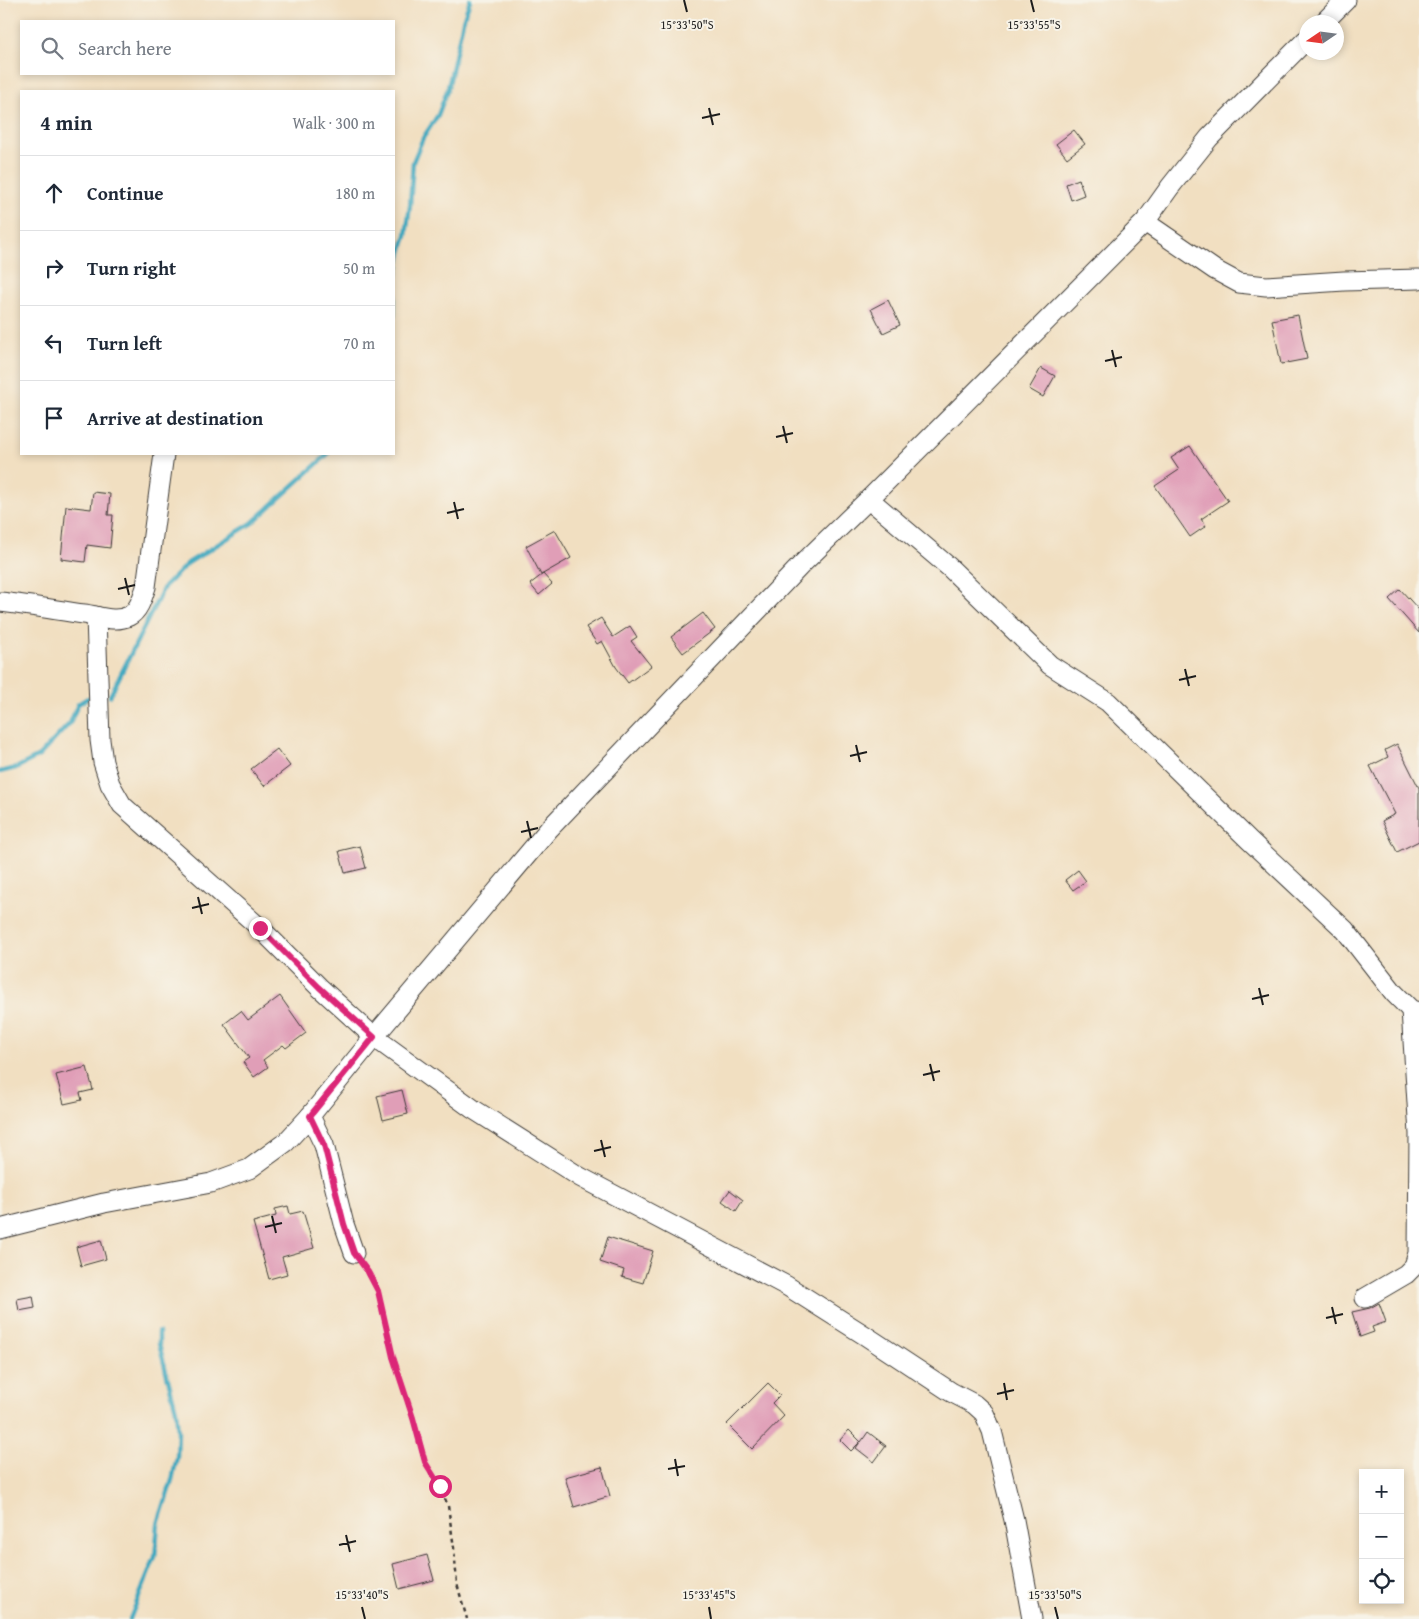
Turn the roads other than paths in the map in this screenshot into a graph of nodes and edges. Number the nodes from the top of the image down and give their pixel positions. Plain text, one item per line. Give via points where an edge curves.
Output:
1 (1346, 0) edge
2 (1331, 15) edge
3 (1299, 47) edge
4 (1145, 222) junction
5 (1419, 279) edge
6 (164, 455) edge
7 (870, 499) junction
8 (0, 602) edge
9 (96, 616) junction
10 (1415, 1011) edge
11 (374, 1037) junction
12 (310, 1116) junction
13 (0, 1229) edge
14 (354, 1253) road end
15 (1365, 1298) dead end
16 (1032, 1619) edge

1 - 2 street
3 - 4 street via 1209,138
4 - 5 street via 1239,283 1266,286
4 - 7 street
6 - 9 street via 146,587 140,604 132,615 123,618
7 - 10 street via 949,567 1050,665 1108,702 1345,930 1394,993
7 - 11 street via 802,564 549,829
8 - 9 street
9 - 11 street via 103,762 122,805 260,928
10 - 15 street via 1418,1253 1414,1266 1406,1274
11 - 12 street
11 - 16 street via 473,1109 580,1177 787,1286 950,1392 974,1404 984,1413 992,1431 1014,1520
12 - 13 street via 286,1142 249,1169 211,1183 104,1203
12 - 14 street via 324,1145

